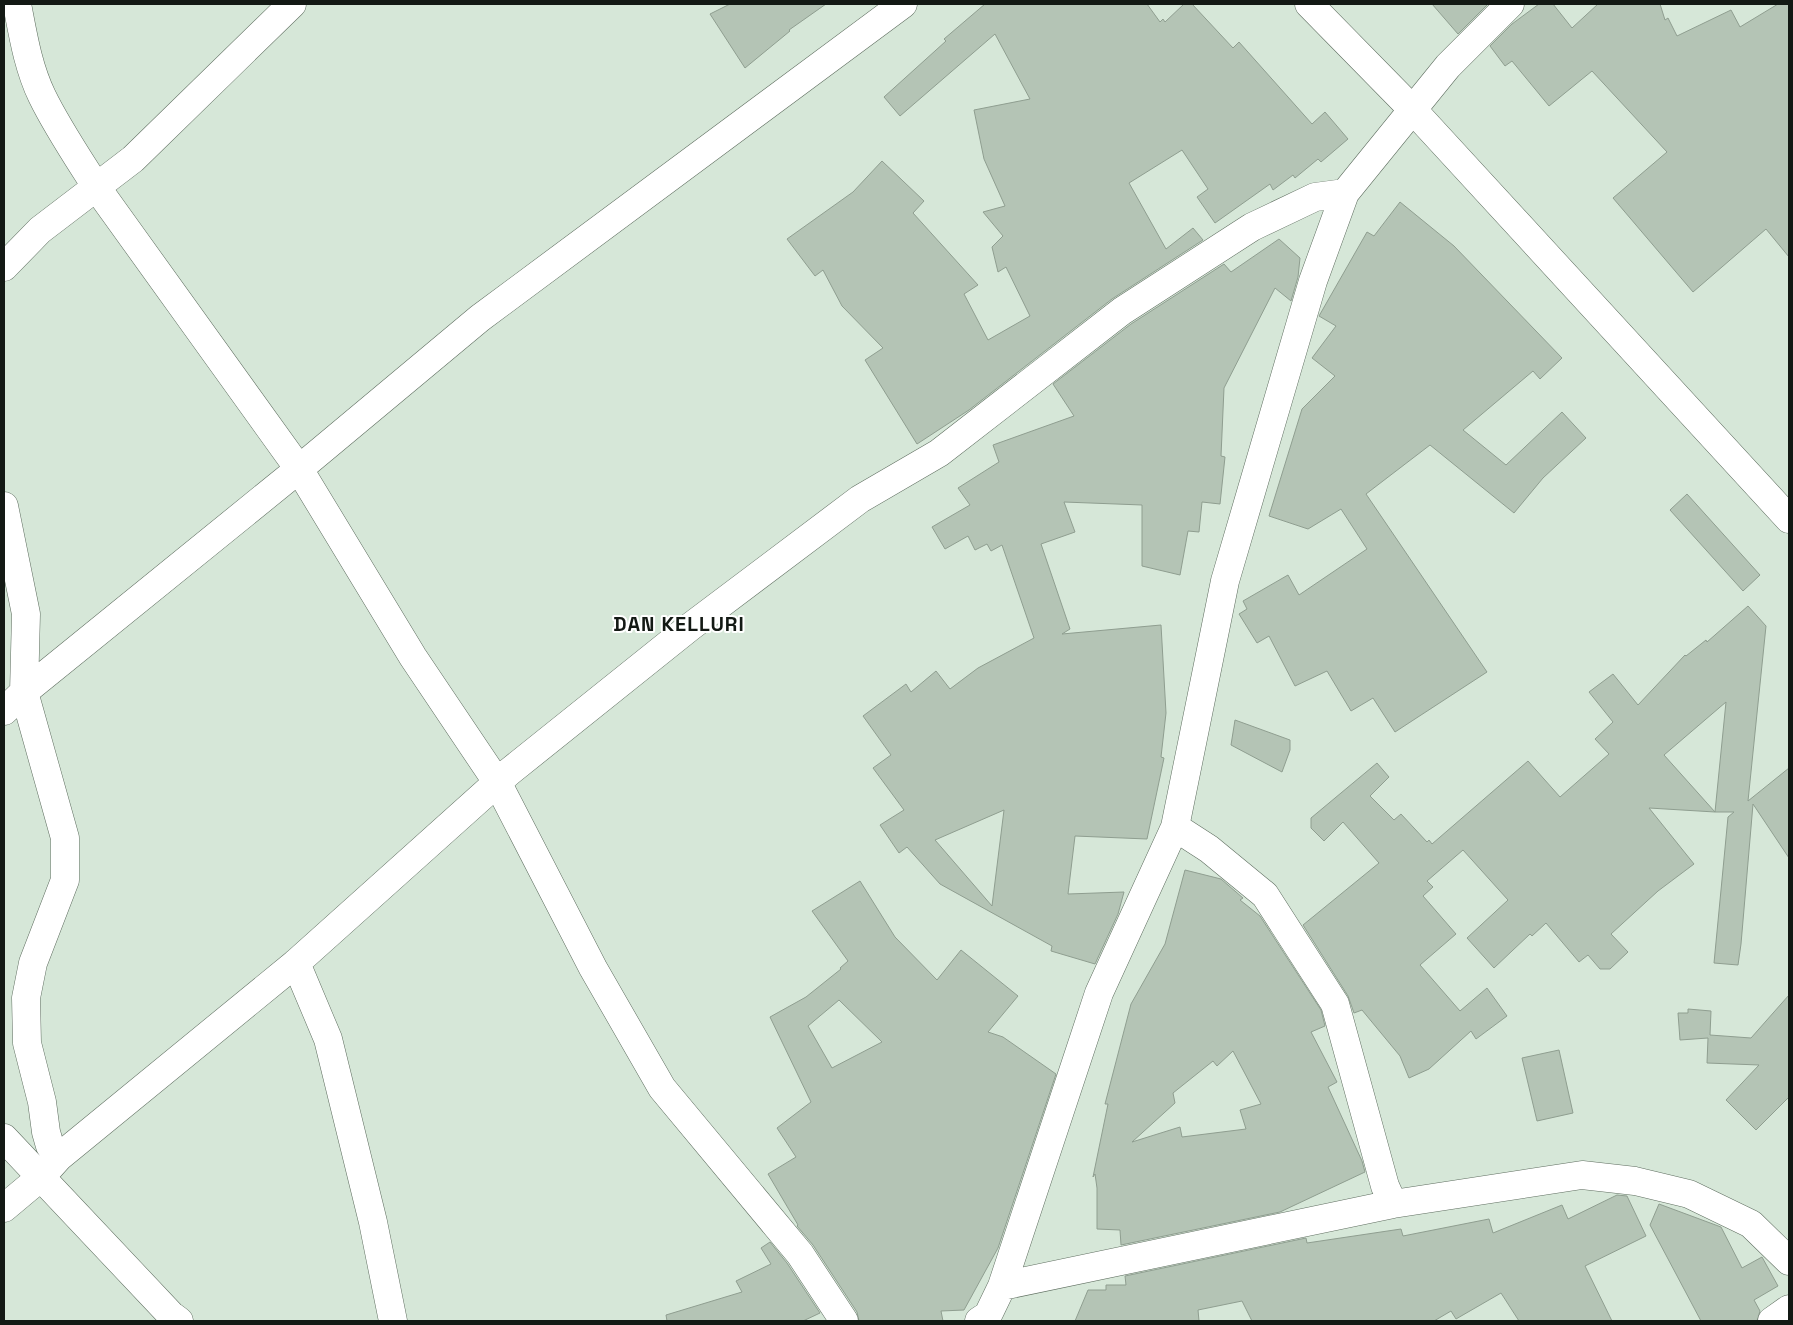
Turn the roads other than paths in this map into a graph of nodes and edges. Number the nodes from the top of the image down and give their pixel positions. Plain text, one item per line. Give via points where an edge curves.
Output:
1 (17, 4) edge
2 (292, 4) edge
3 (903, 4) edge
4 (1309, 4) edge
5 (1510, 4) edge
6 (1413, 110) junction
7 (97, 188) junction
8 (1345, 192) junction
9 (4, 267) edge
10 (299, 469) junction
11 (4, 506) edge
12 (1789, 519) edge
13 (24, 692) junction
14 (4, 711) edge
15 (497, 782) junction
16 (1175, 827) junction
17 (296, 963) junction
18 (4, 1138) edge
19 (59, 1157) junction
20 (41, 1177) junction
21 (1393, 1204) junction
22 (4, 1208) edge
23 (1789, 1261) edge
24 (1002, 1286) junction
25 (1789, 1310) edge
26 (988, 1319) edge
27 (179, 1321) edge
28 (393, 1321) edge
29 (844, 1321) edge
30 (1772, 1321) edge

1 - 7 street via 26,51 42,95
2 - 7 street via 134,159
3 - 10 street via 480,318
4 - 6 street
5 - 6 street via 1448,66
6 - 8 street
6 - 12 street
7 - 9 street via 40,230
7 - 10 street
8 - 15 street via 1315,197 1252,227 1122,311 939,453 860,499 690,626
8 - 16 street via 1313,282 1224,581
10 - 13 street
10 - 15 street via 412,658
11 - 13 street via 26,614
13 - 14 street
13 - 19 street via 65,838 65,880 33,963 26,998 27,1043 46,1132 50,1146
15 - 17 street
15 - 29 street via 593,968 662,1088 800,1254
16 - 21 street via 1209,849 1264,895 1335,1004 1385,1186
16 - 24 street via 1099,993
17 - 19 street
17 - 28 street via 328,1039 373,1222
18 - 20 street
19 - 20 street
20 - 22 street
20 - 27 street
21 - 23 street via 1582,1175 1636,1181 1689,1194 1752,1224
21 - 24 street
24 - 26 street
25 - 30 street

